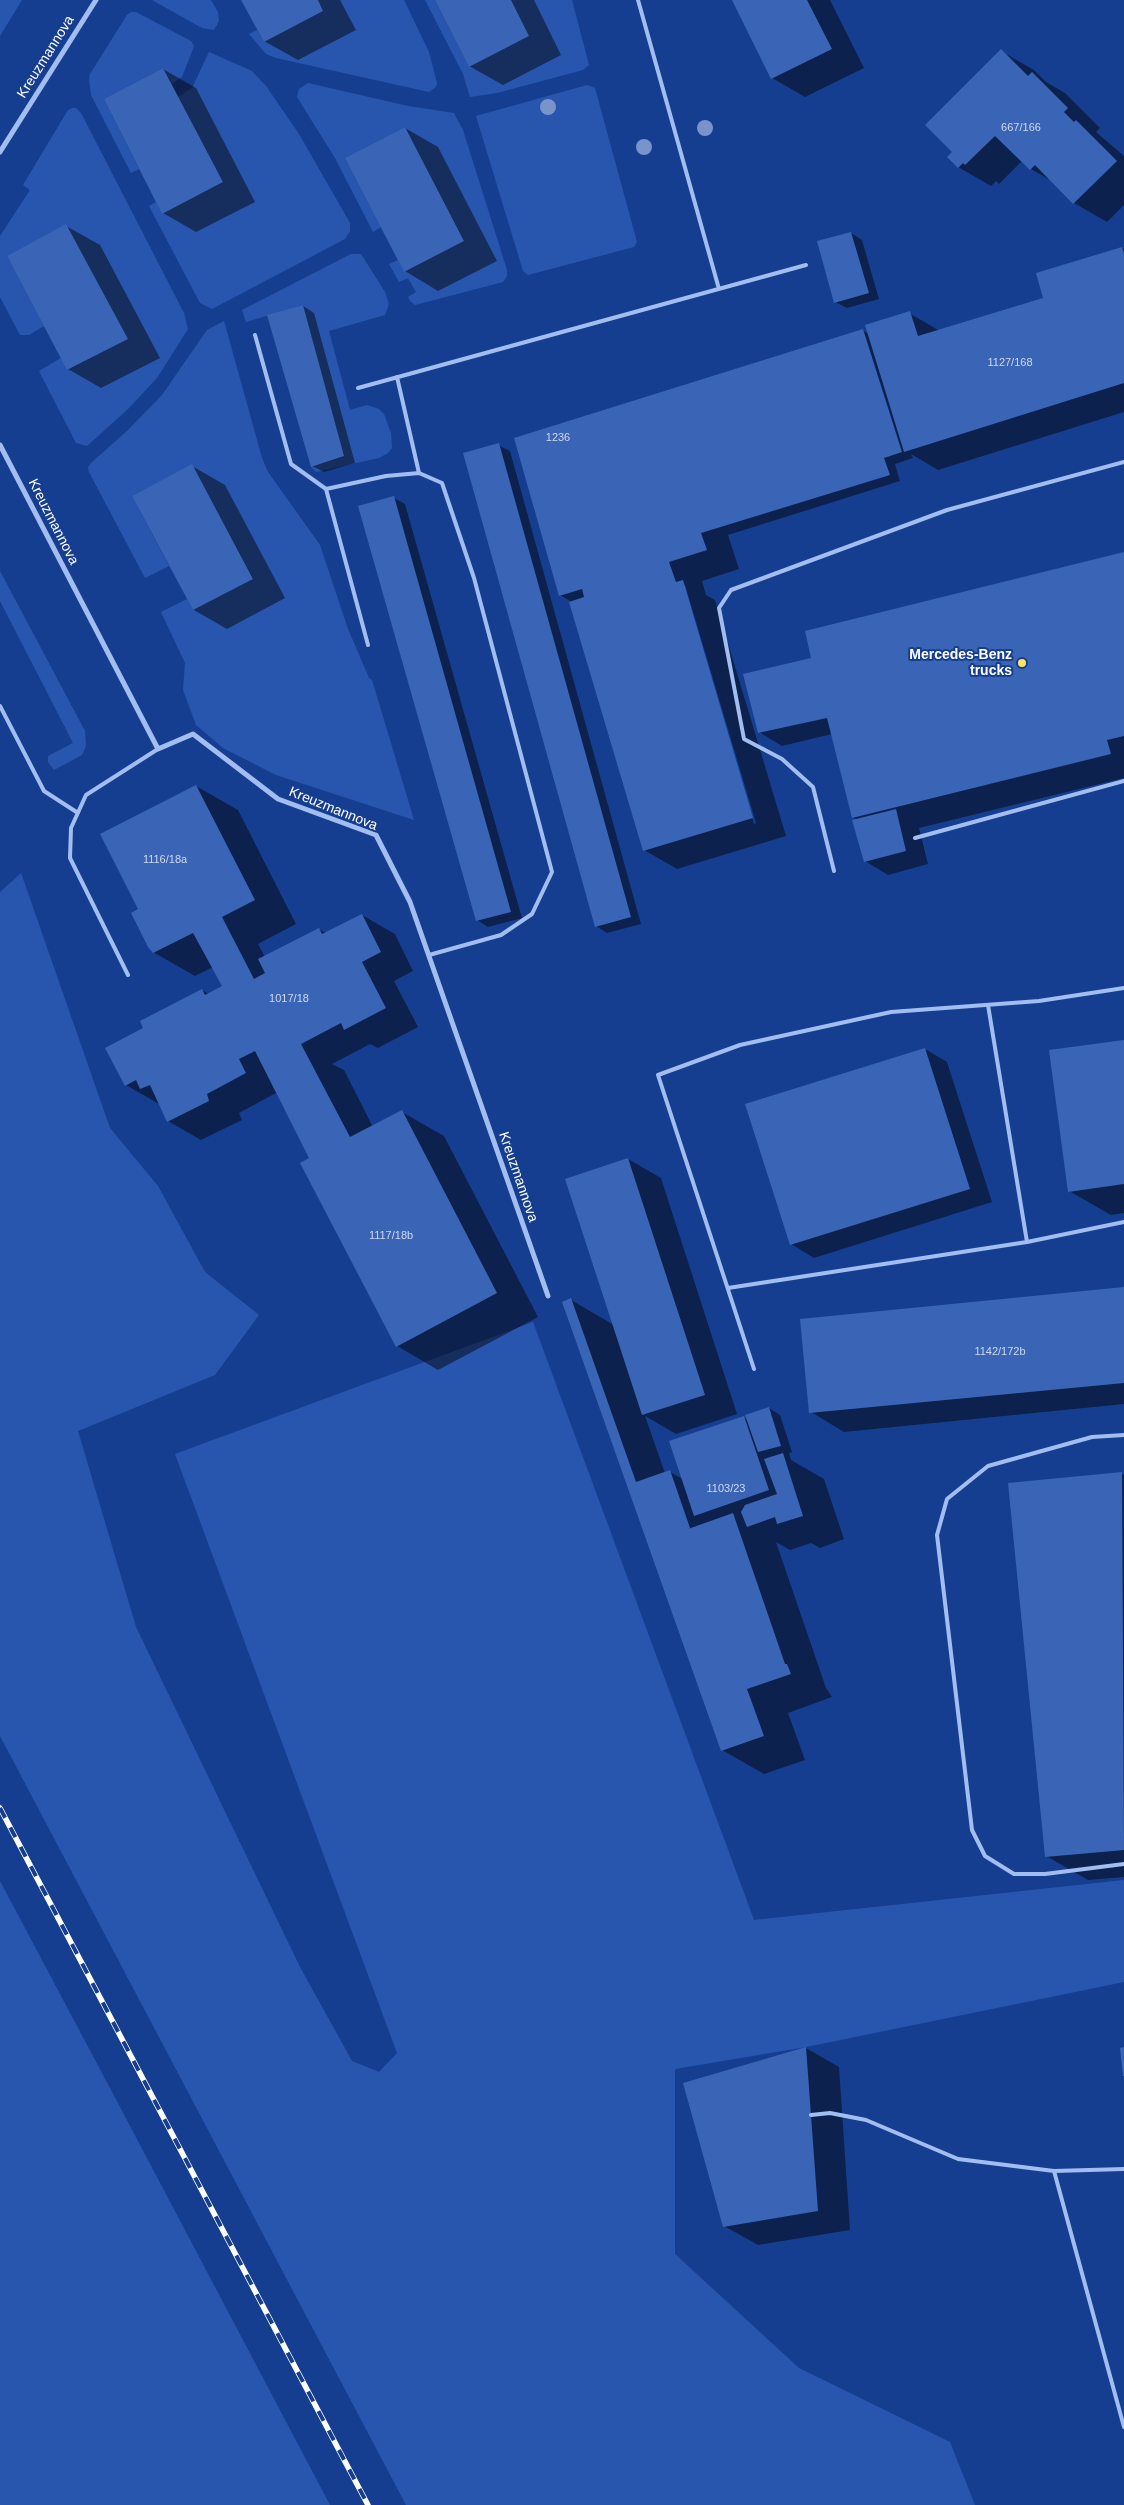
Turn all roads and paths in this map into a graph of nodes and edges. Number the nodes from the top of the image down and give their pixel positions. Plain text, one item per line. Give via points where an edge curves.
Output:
1 (96, 0) edge
2 (638, 0) edge
3 (0, 152) edge
4 (806, 265) dead end
5 (719, 289) junction
6 (255, 335) dead end
7 (397, 377) junction
8 (358, 388) dead end
9 (0, 445) edge
10 (1124, 462) edge
11 (419, 473) junction
12 (326, 489) junction
13 (368, 645) dead end
14 (0, 706) edge
15 (158, 749) junction
16 (1124, 780) edge
17 (78, 813) junction
18 (916, 838) dead end
19 (834, 871) dead end
20 (429, 954) junction
21 (128, 975) dead end
22 (1124, 988) edge
23 (988, 1005) junction
24 (1124, 1222) edge
25 (1027, 1242) junction
26 (728, 1288) junction
27 (548, 1296) dead end
28 (754, 1369) dead end
29 (1124, 1435) edge
30 (1124, 1864) edge
31 (811, 2115) dead end
32 (1124, 2169) edge
33 (1054, 2172) junction
34 (1124, 2426) edge

1 - 3 street, Kreuzmannova
2 - 5 lane
4 - 5 lane
5 - 7 lane
6 - 12 lane via 291,464
7 - 8 lane
7 - 11 lane
9 - 15 street, Kreuzmannova
10 - 19 lane via 947,510 731,590 719,608 744,739 782,759 813,787
11 - 12 lane via 386,476
11 - 20 lane via 442,483 474,578 552,872 532,914 501,935
12 - 13 lane
14 - 17 lane via 44,791
15 - 17 lane via 86,795
15 - 20 street, Kreuzmannova via 193,734 278,799 376,835 410,902
16 - 18 lane
17 - 21 lane via 71,828 70,858
20 - 27 street, Kreuzmannova
22 - 23 lane
23 - 25 lane
23 - 26 lane via 891,1012 740,1045 658,1074
24 - 25 lane
25 - 26 lane
26 - 28 lane
29 - 30 lane via 1092,1437 988,1466 947,1498 937,1535 972,1830 985,1856 1014,1874 1045,1874
31 - 33 lane via 830,2113 866,2120 958,2159
32 - 33 lane
33 - 34 lane

